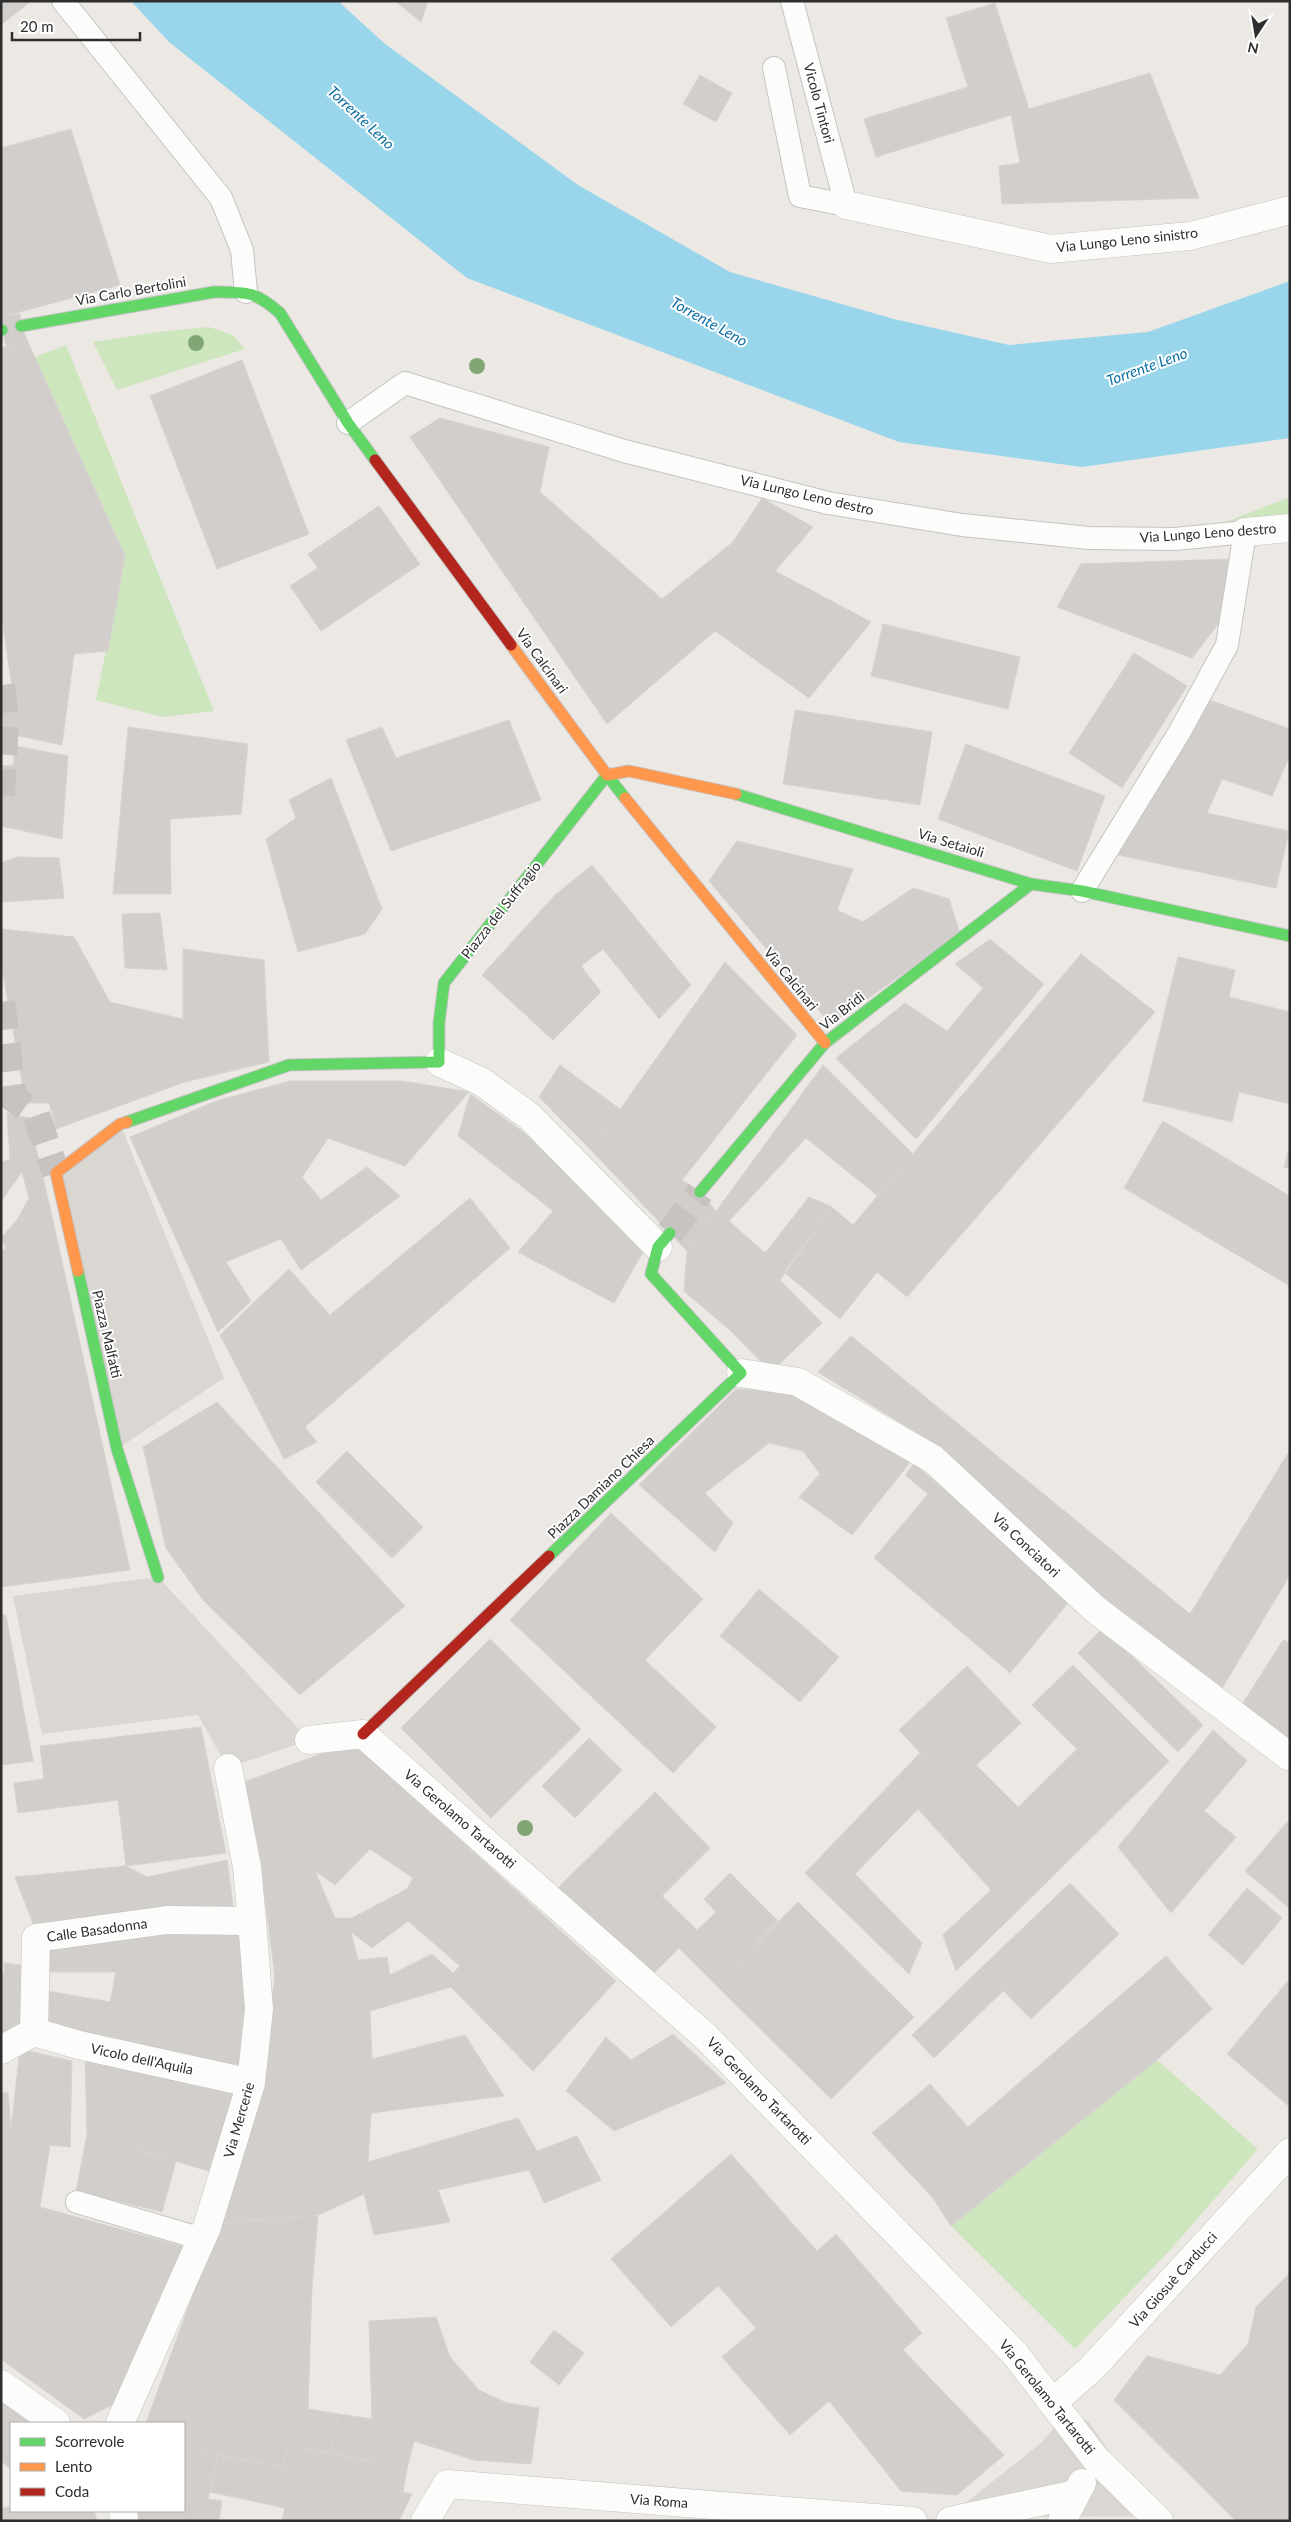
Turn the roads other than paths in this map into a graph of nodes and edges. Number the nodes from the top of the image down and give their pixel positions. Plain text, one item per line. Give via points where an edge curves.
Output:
1 (64, 1) edge
2 (792, 1) edge
3 (774, 68) dead end
4 (846, 205) junction
5 (1290, 210) edge
6 (246, 292) junction
7 (22, 326) dead end
8 (348, 424) junction
9 (1290, 528) edge
10 (1245, 532) junction
11 (607, 775) junction
12 (1031, 884) junction
13 (1082, 891) junction
14 (1290, 936) edge
15 (824, 1043) junction
16 (439, 1062) junction
17 (700, 1192) tunnel mouth
18 (664, 1240) joint
19 (742, 1373) junction
20 (158, 1577) dead end
21 (371, 1728) junction
22 (309, 1740) dead end
23 (1290, 1757) edge
24 (228, 1768) dead end
25 (252, 1921) junction
26 (34, 2032) junction
27 (1, 2050) edge
28 (251, 2083) junction
29 (1290, 2152) edge
30 (77, 2202) dead end
31 (202, 2239) junction
32 (1, 2384) edge
33 (1052, 2403) junction
34 (55, 2422) edge
35 (120, 2422) edge
36 (1095, 2458) junction
37 (1076, 2494) junction
38 (425, 2521) edge
39 (914, 2521) edge
40 (950, 2521) edge
41 (1062, 2521) edge
42 (1159, 2521) edge

1 - 6 lane via 221,198 242,250
2 - 4 lane, Vicolo Tintori
3 - 4 lane via 800,196
4 - 5 street, Via Lungo Leno sinistro via 1051,249 1190,236
6 - 7 street, Via Carlo Bertolini via 214,292
6 - 8 street, Via Calcinari via 265,300 280,313
8 - 10 lane, Via Lungo Leno destro via 405,384 624,451 828,503 962,525 1089,538 1175,539
8 - 11 street, Via Calcinari
9 - 10 street, Via Lungo Leno destro
10 - 13 lane via 1227,645 1179,733
11 - 12 street, Via Setaioli via 629,771 732,794
11 - 15 street, Via Calcinari
11 - 16 street, Piazza del Suffragio via 444,983
12 - 13 street, Via Setaioli
12 - 15 street, Via Bridi
13 - 14 street, Via Setaioli
15 - 17 street, Via Bridi
16 - 18 street via 482,1082 529,1116
16 - 20 street, Piazza Malfatti via 290,1065 120,1124 56,1173 117,1449
18 - 19 street via 651,1274
19 - 21 street, Piazza Damiano Chiesa
19 - 23 street, Via Conciatori via 798,1382 933,1459 1096,1610
21 - 22 street
21 - 33 street, Via Gerolamo Tartarotti via 706,2037 1015,2354
24 - 25 street, Via Mercerie via 247,1867
25 - 26 street, Calle Basadonna via 167,1920 36,1938
25 - 28 street, Via Mercerie via 258,2009
26 - 27 street
26 - 28 street, Vicolo dell'Aquila via 79,2046
28 - 31 street, Via Mercerie
29 - 33 street, Via Giosuè Carducci via 1092,2368
30 - 31 lane
31 - 35 street, Via Mercerie
32 - 34 street
33 - 36 street, Via Gerolamo Tartarotti
36 - 37 street
36 - 42 street, Via Gerolamo Tartarotti
37 - 40 street
37 - 41 street
38 - 39 street, Via Roma via 447,2484

